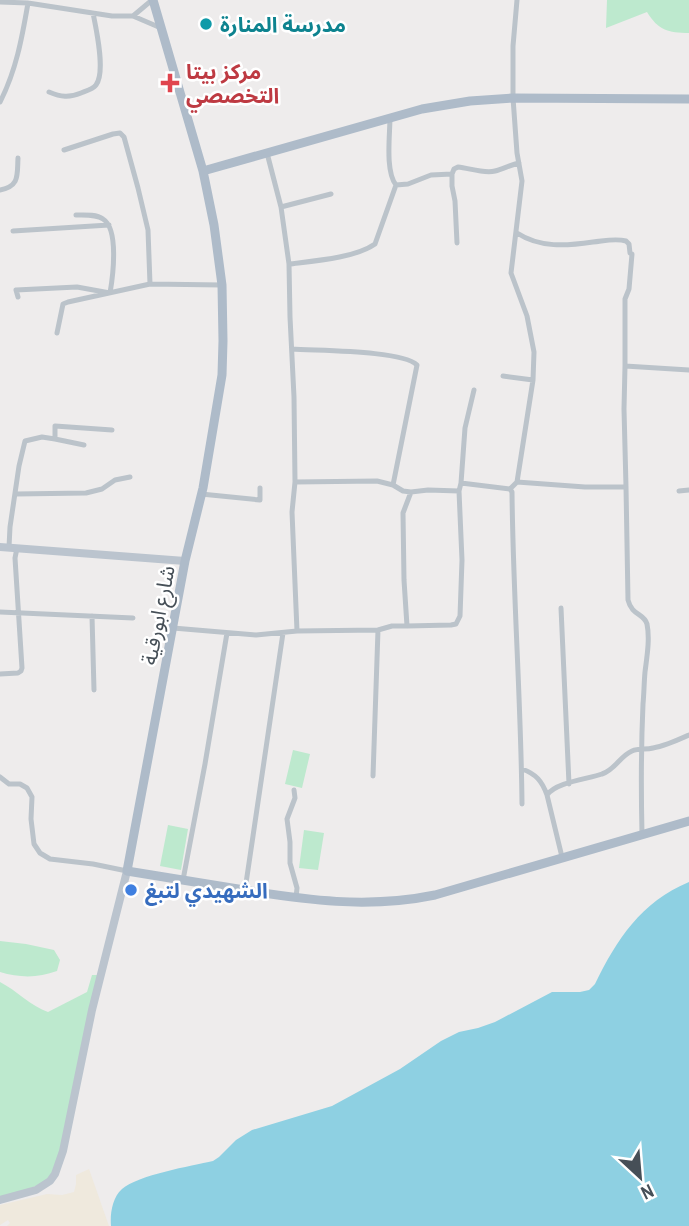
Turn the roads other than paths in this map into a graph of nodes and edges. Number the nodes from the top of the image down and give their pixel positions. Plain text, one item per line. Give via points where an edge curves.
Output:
1 (152, 0) edge
2 (517, 0) edge
3 (3, 1) edge
4 (28, 3) junction
5 (93, 13) junction
6 (133, 16) junction
7 (162, 28) junction
8 (49, 92) dead end
9 (513, 98) junction
10 (689, 99) edge
11 (0, 103) edge
12 (390, 117) junction
13 (64, 150) dead end
14 (267, 153) junction
15 (18, 159) dead end
16 (519, 163) junction
17 (204, 171) junction
18 (452, 174) junction
19 (396, 185) junction
20 (0, 190) edge
21 (331, 194) dead end
22 (281, 207) junction
23 (76, 215) dead end
24 (109, 225) junction
25 (13, 230) dead end
26 (516, 233) junction
27 (457, 243) dead end
28 (289, 264) junction
29 (150, 284) junction
30 (222, 285) junction
31 (110, 293) junction
32 (18, 296) dead end
33 (57, 333) dead end
34 (292, 349) junction
35 (625, 366) junction
36 (689, 370) edge
37 (503, 376) dead end
38 (533, 380) junction
39 (474, 390) dead end
40 (112, 430) dead end
41 (55, 439) junction
42 (84, 445) dead end
43 (130, 477) dead end
44 (295, 482) junction
45 (517, 482) junction
46 (461, 483) junction
47 (393, 485) junction
48 (626, 486) junction
49 (260, 488) dead end
50 (510, 489) junction
51 (689, 490) edge
52 (459, 491) junction
53 (679, 491) dead end
54 (411, 492) junction
55 (16, 494) junction
56 (201, 494) junction
57 (9, 547) edge
58 (185, 561) junction
59 (561, 608) dead end
60 (0, 612) edge
61 (18, 613) junction
62 (92, 616) junction
63 (133, 618) dead end
64 (407, 626) junction
65 (173, 628) junction
66 (378, 629) junction
67 (298, 631) junction
68 (227, 633) junction
69 (283, 633) junction
70 (0, 674) edge
71 (94, 690) dead end
72 (689, 734) edge
73 (641, 748) junction
74 (522, 769) junction
75 (373, 776) dead end
76 (0, 777) edge
77 (569, 784) junction
78 (294, 790) dead end
79 (547, 795) junction
80 (522, 804) dead end
81 (689, 821) edge
82 (642, 834) junction
83 (562, 857) junction
84 (127, 871) junction
85 (183, 880) junction
86 (245, 890) junction
87 (296, 898) junction
88 (0, 1200) edge

1 - 6 street
1 - 7 main road, شارع ابورقية
2 - 9 street
3 - 4 street
4 - 5 street
4 - 11 street via 13,74
5 - 6 street
5 - 8 street via 98,82 71,97
6 - 7 street
7 - 17 main road, شارع ابورقية
9 - 10 main road
9 - 12 main road via 470,101
9 - 16 street
12 - 14 main road
12 - 19 street via 390,166
13 - 29 street via 113,134 124,137 148,230
14 - 17 main road
14 - 22 street
15 - 20 street via 15,182
16 - 18 street via 488,172 458,167
16 - 26 street via 522,193
17 - 30 main road, شارع ابورقية
18 - 19 street
18 - 27 street
19 - 28 street via 373,246 331,259
21 - 22 street
22 - 28 street
23 - 24 street via 102,218
24 - 25 street
24 - 31 street
26 - 35 street via 553,245 615,239 629,244
26 - 38 street via 511,273 532,336
28 - 34 street
29 - 30 street
29 - 31 street
30 - 56 main road, شارع ابورقية via 222,375
31 - 32 street via 77,287 16,290
31 - 33 street via 63,304
34 - 44 street
34 - 47 street via 405,358 416,365
35 - 36 street
35 - 48 street
37 - 38 street
38 - 45 street
39 - 46 street via 465,428
40 - 41 street via 55,426
41 - 42 street
41 - 55 street via 25,440
43 - 55 street via 86,493
44 - 47 street via 377,481
44 - 67 street via 292,512
45 - 48 street
45 - 50 street
46 - 50 street
46 - 52 street
47 - 54 street
48 - 73 street via 628,600 646,621 649,642
49 - 56 street via 260,500
50 - 74 street
51 - 53 street
52 - 54 street
52 - 64 street via 460,616 451,625
54 - 64 street via 403,513
55 - 57 street
56 - 58 main road, شارع ابورقية
57 - 58 main road
57 - 61 street via 15,558
58 - 65 main road, شارع ابورقية
59 - 77 street
60 - 61 street
61 - 62 street
61 - 70 street via 21,671
62 - 63 street
62 - 71 street
64 - 66 street
65 - 68 street
65 - 84 main road, شارع ابورقية
66 - 67 street
66 - 75 street
67 - 69 street
68 - 69 street
68 - 85 street
69 - 86 street
72 - 73 street via 666,745
73 - 77 street via 622,757 610,771
73 - 82 street
74 - 79 street via 542,782
74 - 80 street
76 - 84 street via 27,788 32,797 34,844 40,853 50,859
77 - 79 street
78 - 87 street via 286,819
79 - 83 street
81 - 82 main road
82 - 83 main road
83 - 87 main road via 414,899 359,903
84 - 85 main road
84 - 88 main road, شارع ابورقية via 55,1174 36,1190
85 - 86 main road
86 - 87 main road

